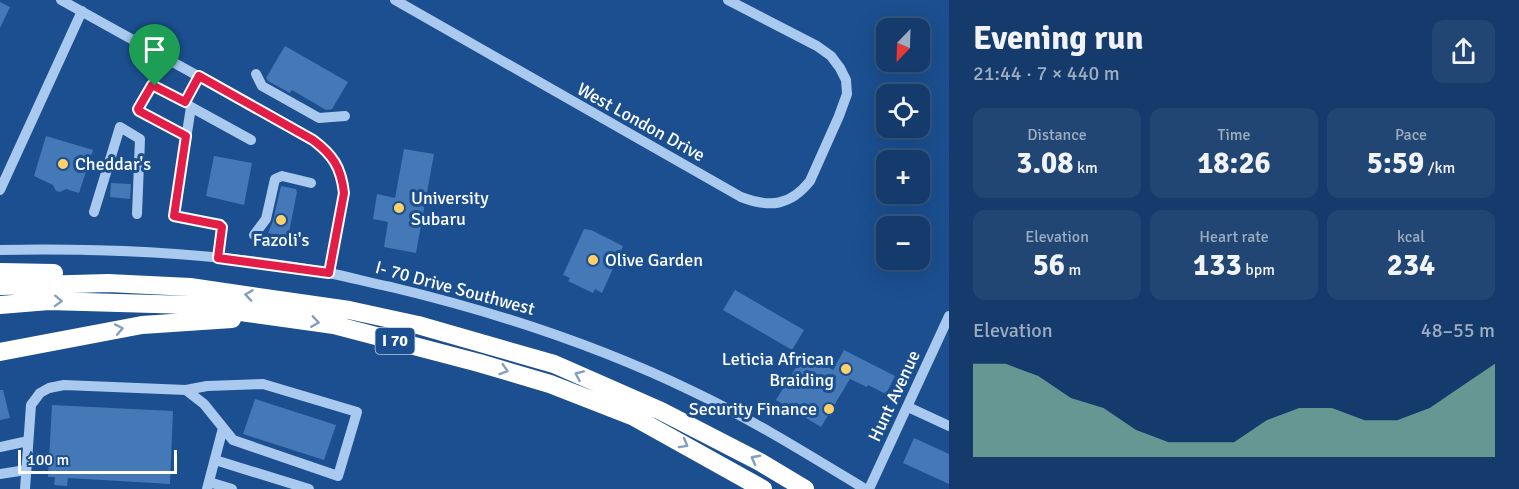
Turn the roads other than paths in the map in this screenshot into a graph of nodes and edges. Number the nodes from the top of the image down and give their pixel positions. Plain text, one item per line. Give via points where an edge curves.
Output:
1 (62, 0) edge
2 (395, 0) edge
3 (728, 0) edge
4 (82, 11) junction
5 (256, 74) dead end
6 (199, 76) junction
7 (188, 104) junction
8 (345, 116) dead end
9 (319, 118) junction
10 (186, 136) junction
11 (308, 137) junction
12 (251, 140) dead end
13 (311, 183) dead end
14 (0, 190) edge
15 (94, 212) dead end
16 (137, 214) dead end
17 (254, 235) dead end
18 (0, 250) edge
19 (218, 258) junction
20 (0, 272) edge
21 (329, 273) junction
22 (108, 283) junction
23 (0, 286) edge
24 (0, 305) edge
25 (273, 316) junction
26 (949, 316) edge
27 (0, 352) edge
28 (186, 390) junction
29 (908, 407) junction
30 (949, 426) edge
31 (223, 428) junction
32 (28, 441) junction
33 (0, 447) edge
34 (215, 460) junction
35 (26, 470) junction
36 (0, 474) edge
37 (208, 486) edge
38 (25, 489) edge
39 (232, 489) edge
40 (309, 489) edge
41 (763, 489) edge
42 (805, 489) edge
43 (867, 489) edge

1 - 4 street
2 - 3 street, West London Drive via 741,197 754,202 781,203 793,198 810,181 847,94 846,80 831,56 817,46
4 - 6 street
4 - 14 street
5 - 9 street via 262,86
6 - 7 street
6 - 11 street
7 - 10 street
7 - 10 street via 152,85 138,109
7 - 12 street
8 - 9 street
9 - 11 street
10 - 19 street via 174,216 220,225
11 - 21 street via 328,151 344,193
13 - 17 street via 275,178 266,219
15 - 16 street via 120,127 140,139
18 - 19 street, I- 70 Drive Southwest via 57,249
19 - 21 street, I- 70 Drive Southwest
20 - 22 highway via 84,274
21 - 43 street, I- 70 Drive Southwest via 526,323 623,360 695,392
22 - 23 highway, I 70
42 -> 22 highway, I 70 via 661,411 554,364 418,325 349,310 190,287
24 -> 25 highway, I 70 via 49,301 189,305
27 -> 25 highway via 142,325
25 -> 41 highway, I 70 via 334,325 550,384 632,416
26 - 29 street, Hunt Avenue
28 - 31 street via 204,404
28 - 31 street via 263,384 357,412 338,476 232,440
28 - 32 street via 64,385 49,388 31,405
29 - 30 street
29 - 43 street, Hunt Avenue
31 - 34 street
32 - 33 street
32 - 35 street
34 - 37 street
34 - 40 street
35 - 36 street
35 - 38 street
37 - 39 street

